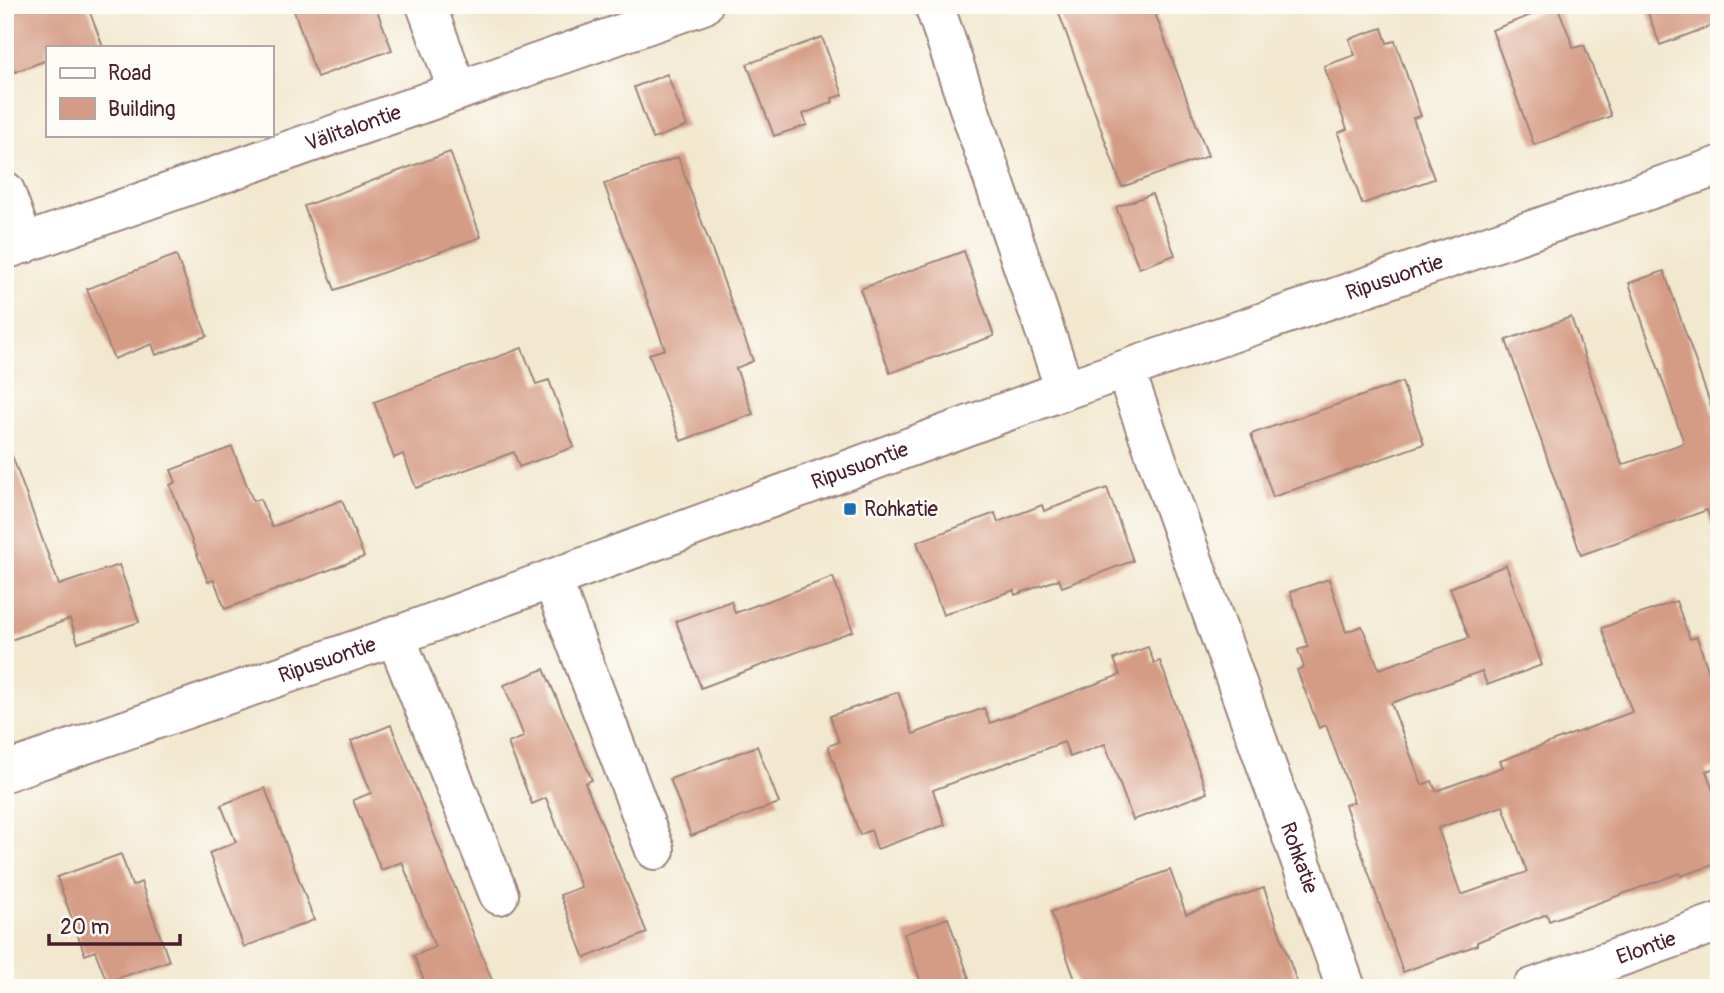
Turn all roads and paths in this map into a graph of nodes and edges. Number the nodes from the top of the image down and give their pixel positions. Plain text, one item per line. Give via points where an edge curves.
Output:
1 (426, 5) edge
2 (703, 5) edge
3 (934, 5) edge
4 (458, 91) junction
5 (1719, 166) edge
6 (5, 191) edge
7 (15, 247) edge
8 (1125, 370) junction
9 (1065, 390) junction
10 (552, 579) junction
11 (395, 635) junction
12 (5, 772) edge
13 (655, 850) dead end
14 (499, 895) dead end
15 (1719, 922) edge
16 (1346, 988) edge
17 (1532, 988) edge

1 - 4 street
2 - 4 street, Välitalontie
3 - 9 street
4 - 7 street, Välitalontie
5 - 8 street, Ripusuontie
6 - 7 street
8 - 9 street, Ripusuontie
8 - 16 street, Rohkatie
9 - 10 street, Ripusuontie
10 - 11 street, Ripusuontie
10 - 13 street
11 - 12 street, Ripusuontie
11 - 14 street
15 - 17 street, Elontie

